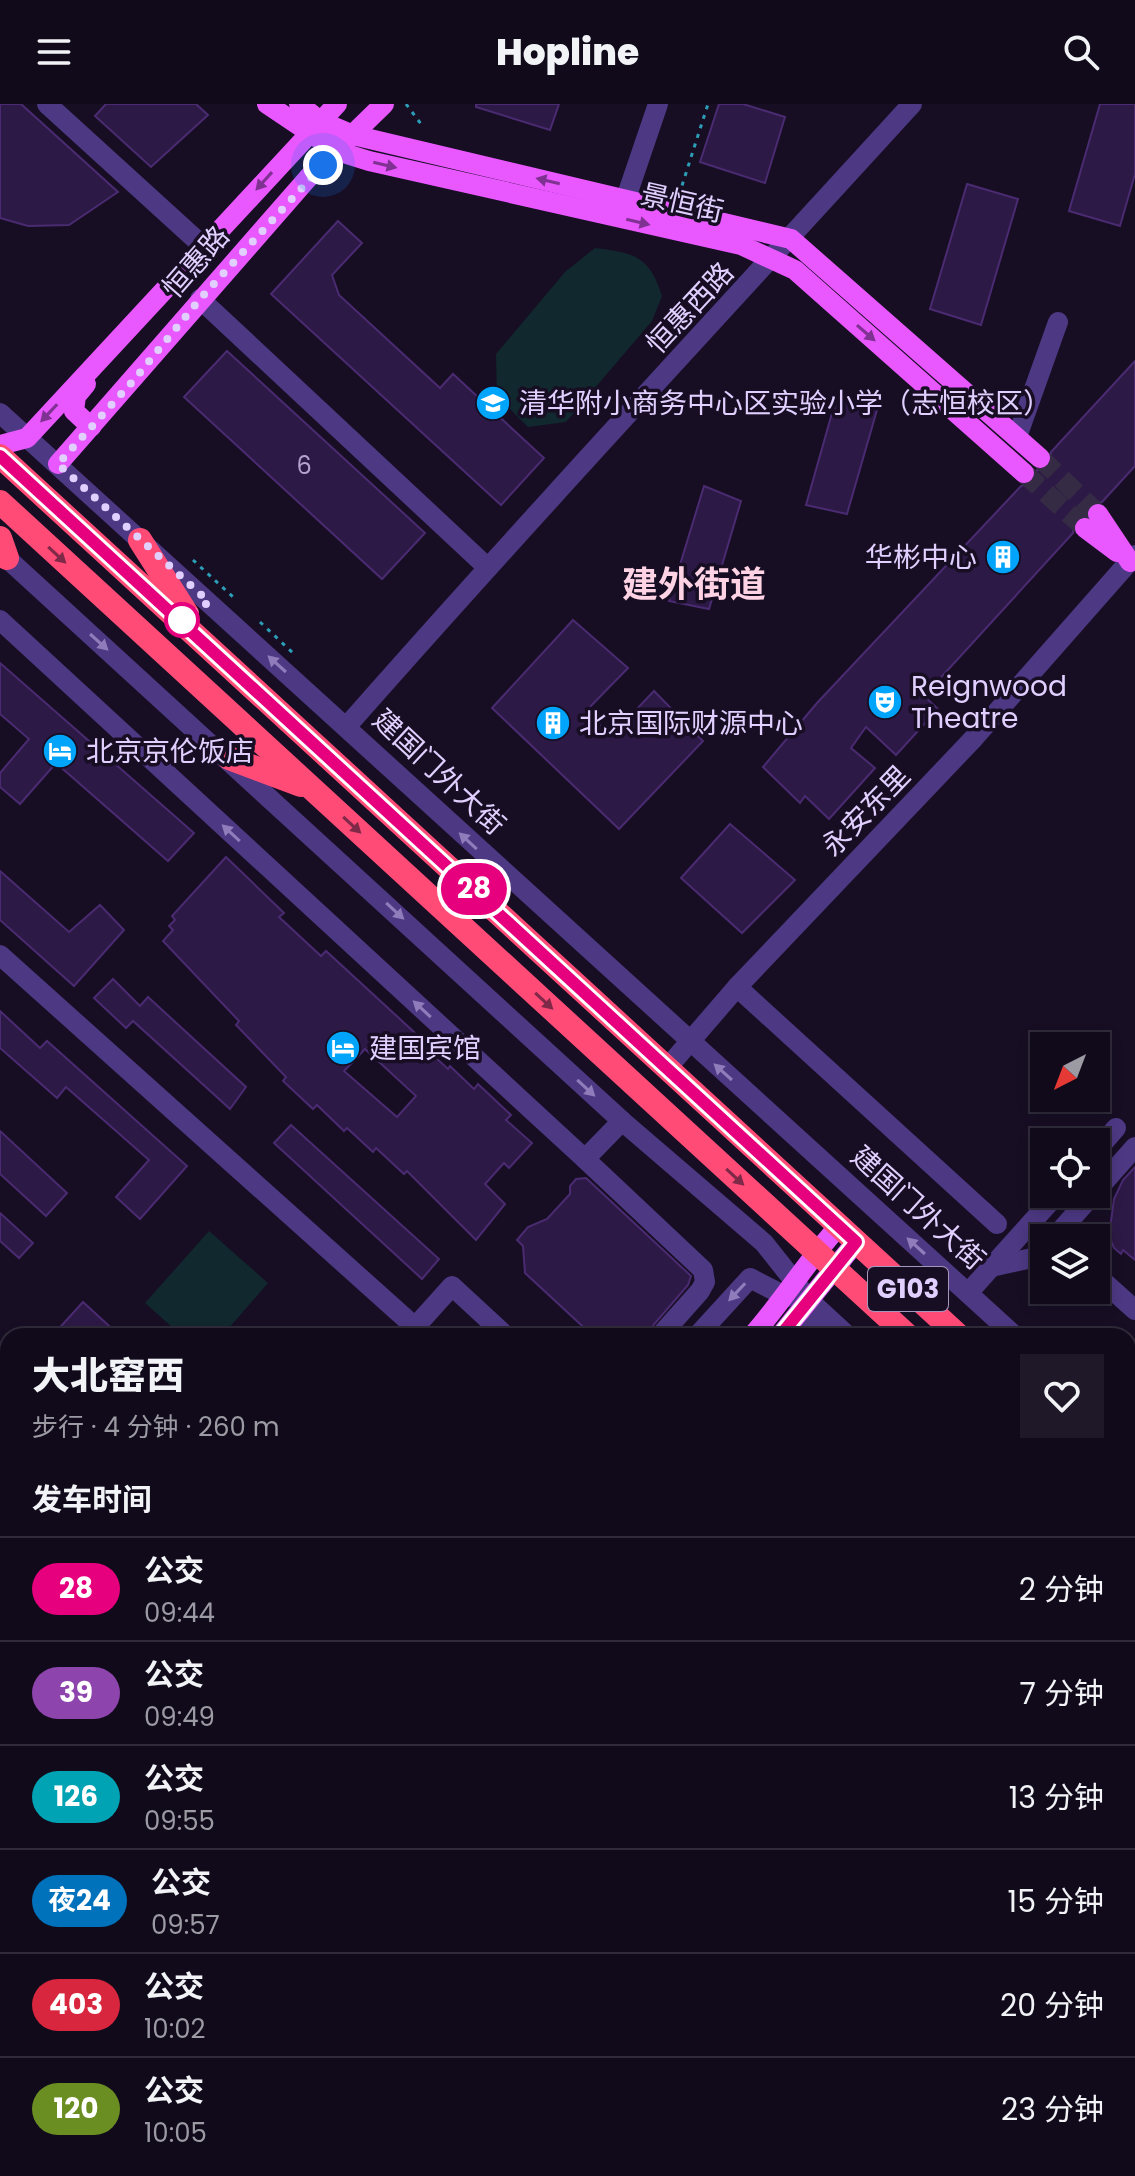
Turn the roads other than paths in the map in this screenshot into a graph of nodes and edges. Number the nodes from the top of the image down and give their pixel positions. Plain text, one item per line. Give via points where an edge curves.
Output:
1 (47, 104) edge
2 (267, 104) edge
3 (299, 104) edge
4 (337, 104) edge
5 (384, 104) edge
6 (658, 104) edge
7 (912, 104) edge
8 (314, 127) junction
9 (353, 135) junction
10 (337, 151) junction
11 (626, 198) junction
12 (791, 239) junction
13 (204, 247) junction
14 (773, 257) junction
15 (165, 289) junction
16 (200, 299) junction
17 (1058, 322) dead end
18 (0, 413) edge
19 (91, 427) junction
20 (1017, 437) junction
21 (27, 438) junction
22 (0, 445) edge
23 (0, 456) edge
24 (1040, 458) tunnel mouth
25 (58, 464) junction
26 (1024, 473) tunnel mouth
27 (0, 502) edge
28 (1092, 521) tunnel mouth
29 (140, 540) junction
30 (2, 549) edge
31 (1133, 561) edge
32 (487, 567) junction
33 (0, 620) edge
34 (206, 642) junction
35 (347, 726) junction
36 (229, 758) junction
37 (316, 791) junction
38 (0, 955) edge
39 (737, 987) junction
40 (689, 1042) junction
41 (668, 1067) junction
42 (622, 1121) junction
43 (1116, 1128) dead end
44 (1110, 1135) edge
45 (1135, 1147) edge
46 (585, 1159) junction
47 (1110, 1176) edge
48 (1044, 1208) edge
49 (1081, 1208) edge
50 (997, 1224) dead end
51 (1067, 1224) edge
52 (848, 1234) junction
53 (1030, 1258) edge
54 (824, 1260) junction
55 (991, 1267) junction
56 (1110, 1288) edge
57 (791, 1290) junction
58 (968, 1293) junction
59 (806, 1306) junction
60 (1135, 1310) edge
61 (407, 1328) edge
62 (415, 1328) edge
63 (497, 1328) edge
64 (667, 1328) edge
65 (704, 1328) edge
66 (759, 1328) edge
67 (787, 1328) edge
68 (816, 1328) edge
69 (837, 1328) edge
70 (899, 1328) edge
71 (950, 1328) edge
72 (1006, 1328) edge

1 - 13 street
2 - 8 main road, 景恒街
3 - 8 main road, 景恒街
4 - 8 main road, 恒惠路
5 - 9 main road, 恒惠路
6 - 11 street
7 - 12 street, 恒惠西路
8 - 9 main road, 景恒街
8 - 10 main road, 景恒街
8 -> 13 main road, 恒惠路
9 - 10 main road, 恒惠路
11 -> 9 main road, 景恒街
10 -> 14 main road, 景恒街 via 741,245
10 - 16 main road, 恒惠路
11 - 12 main road, 景恒街
12 - 14 street, 恒惠西路
12 - 20 main road, 景恒街
13 - 15 main road, 恒惠路
14 -> 26 main road, 景恒街 via 795,270
14 - 32 street, 恒惠西路
15 - 19 main road via 76,396 74,411
15 -> 21 main road, 恒惠路
16 - 19 main road, 恒惠路
16 - 32 street
17 - 20 street
18 - 21 street, 建国门外大街
19 - 25 main road, 恒惠路
20 - 24 main road, 景恒街
21 - 22 main road
21 - 25 street, 建国门外大街
23 - 34 highway, G103
25 - 29 street, 建国门外大街
27 -> 37 highway, G103
28 - 31 main road
29 - 34 highway
35 -> 29 street, 建国门外大街
30 -> 36 street
31 - 39 street, 永安东里 via 974,738
32 - 35 street, 恒惠西路
46 -> 33 street
34 - 41 highway, G103
40 -> 35 street, 建国门外大街
36 - 37 highway
36 -> 42 street
37 -> 54 highway, G103
38 - 61 street
39 - 40 street, 永安东里
39 - 50 street
40 - 41 street, 永安东里
58 -> 40 street, 建国门外大街
41 - 52 highway, G103
42 - 46 street
42 - 57 street via 764,1243
43 - 44 street
45 - 47 street
46 - 64 street via 703,1270 700,1291
48 - 55 street
49 - 51 street
52 - 54 main road
52 - 71 highway, G103
53 - 55 street
54 - 57 main road
54 - 59 main road
54 - 70 highway, G103
55 - 58 street
56 - 60 street
57 - 59 street
57 -> 65 street via 750,1278
57 - 66 main road
58 - 72 street, 建国门外大街
59 - 67 main road
59 - 68 street
59 - 69 street
62 - 63 street via 452,1286

